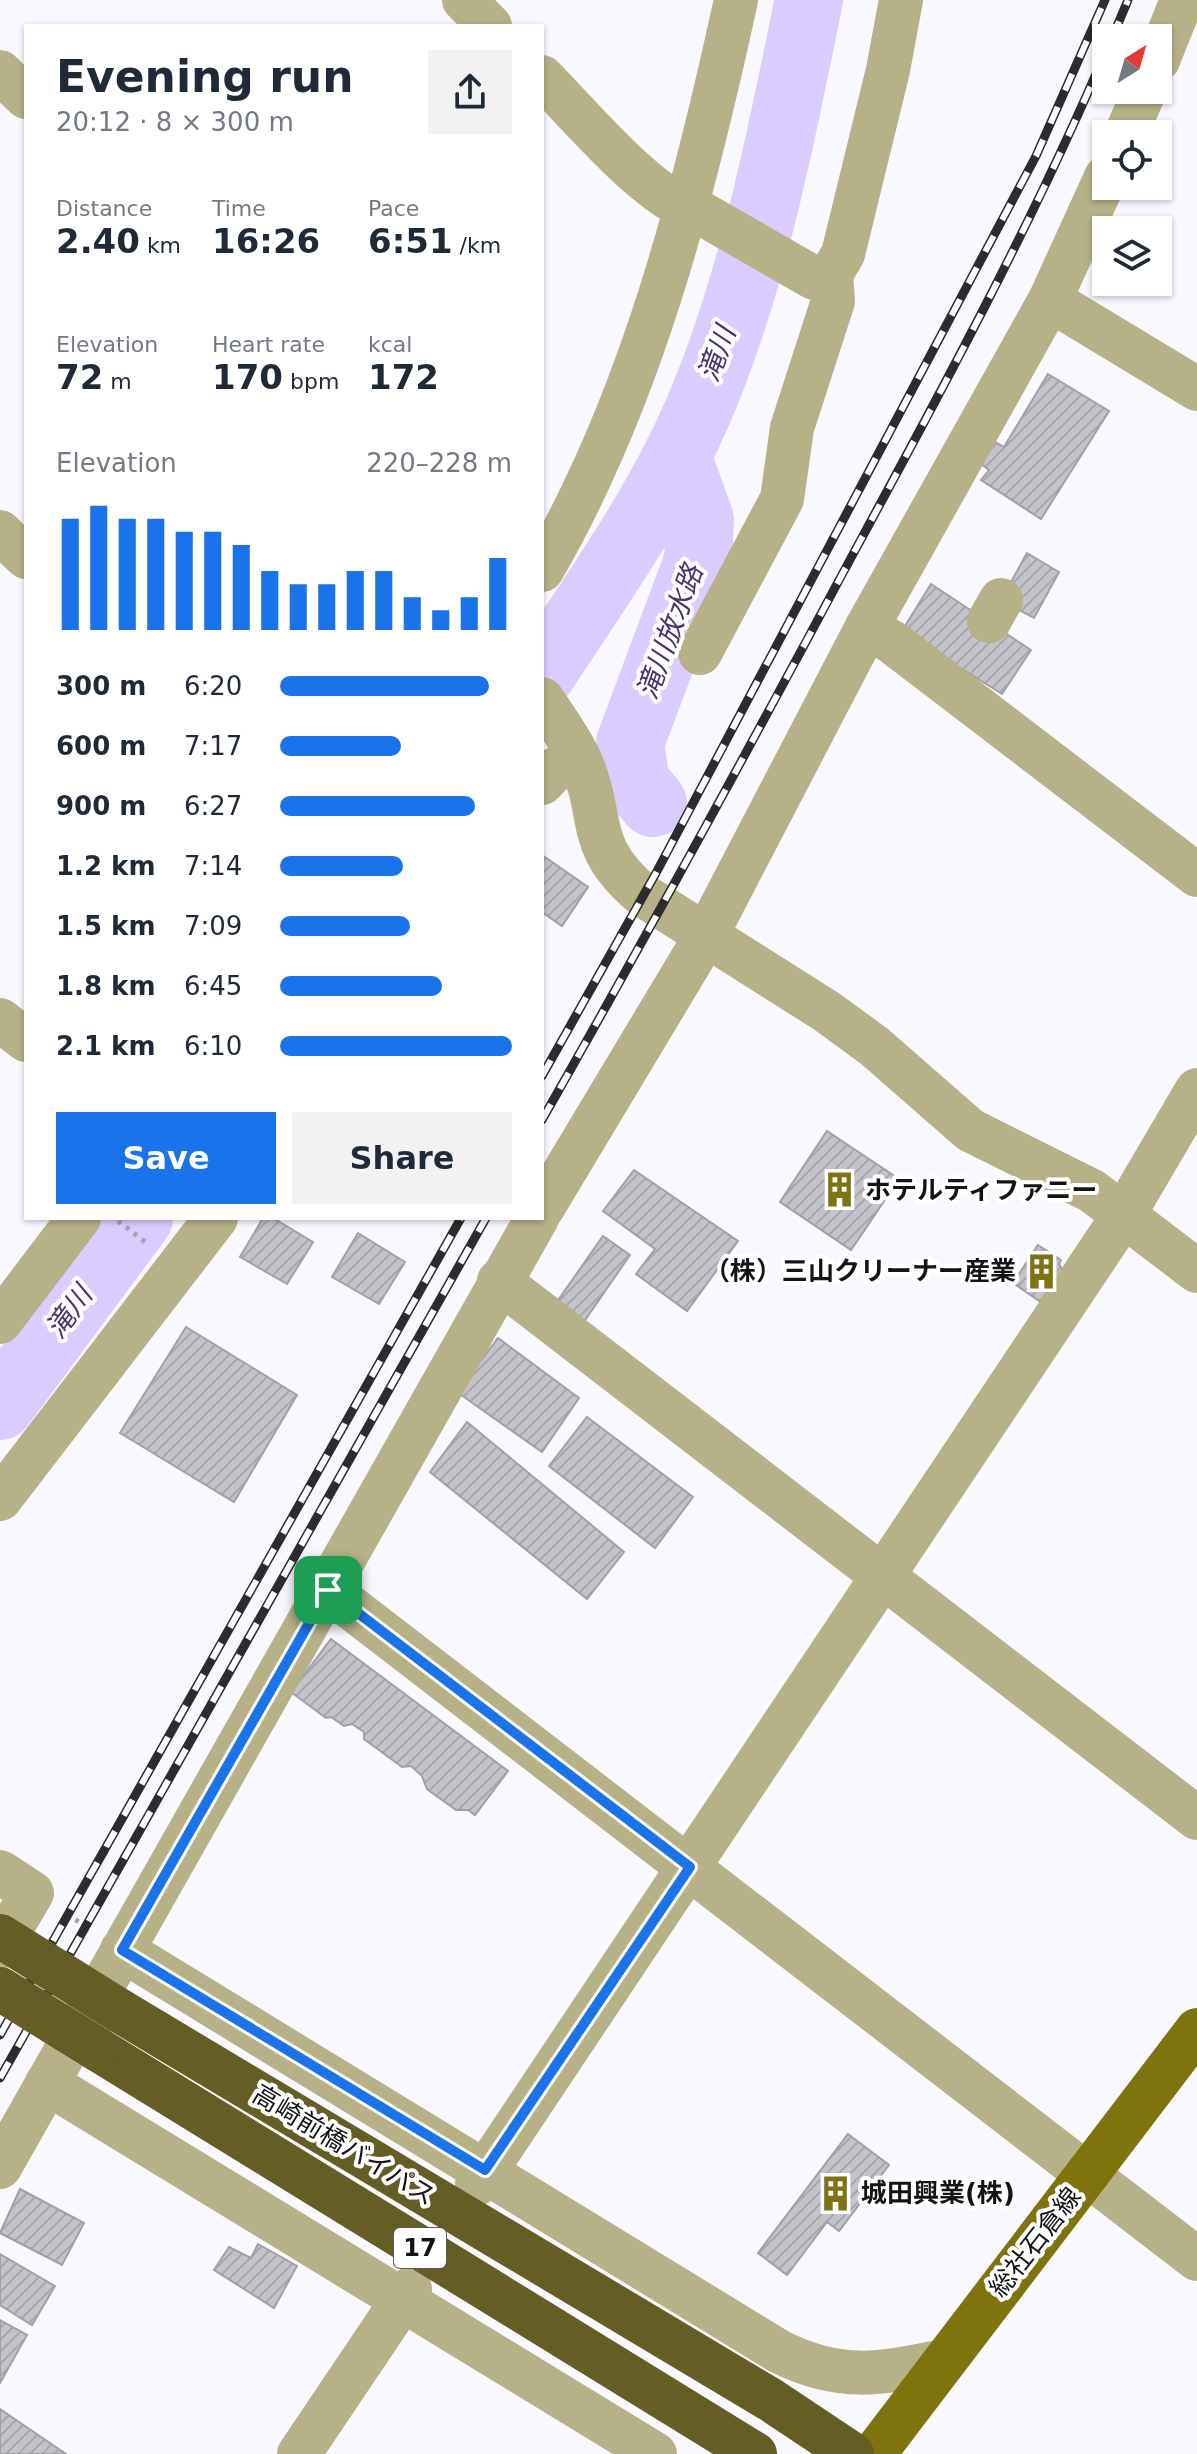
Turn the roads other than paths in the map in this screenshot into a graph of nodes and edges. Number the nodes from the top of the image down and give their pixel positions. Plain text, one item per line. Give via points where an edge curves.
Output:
1 (464, 0) edge
2 (736, 0) edge
3 (901, 0) edge
4 (1182, 0) edge
5 (488, 24) edge
6 (1172, 25) edge
7 (0, 72) edge
8 (544, 79) edge
9 (24, 95) edge
10 (1096, 200) edge
11 (693, 212) junction
12 (822, 276) junction
13 (1050, 300) junction
14 (1197, 389) edge
15 (0, 532) edge
16 (24, 555) edge
17 (544, 566) edge
18 (867, 627) junction
19 (700, 653) dead end
20 (560, 727) edge
21 (544, 781) edge
22 (1197, 875) edge
23 (707, 934) junction
24 (0, 1020) edge
25 (24, 1038) edge
26 (1197, 1090) edge
27 (544, 1206) edge
28 (1123, 1216) junction
29 (77, 1220) edge
30 (214, 1220) edge
31 (536, 1220) edge
32 (1197, 1271) edge
33 (499, 1281) junction
34 (0, 1322) edge
35 (0, 1499) edge
36 (882, 1575) junction
37 (328, 1590) junction
38 (1197, 1818) edge
39 (690, 1867) junction
40 (16, 1882) edge
41 (0, 1936) edge
42 (0, 1947) edge
43 (122, 1950) junction
44 (0, 1989) edge
45 (1197, 2030) edge
46 (47, 2083) junction
47 (0, 2167) edge
48 (1087, 2174) junction
49 (481, 2177) junction
50 (1197, 2259) edge
51 (406, 2294) junction
52 (943, 2361) junction
53 (299, 2454) edge
54 (655, 2454) edge
55 (755, 2454) edge
56 (852, 2454) edge
57 (874, 2454) edge

1 - 5 street
2 - 11 street
3 - 12 street via 843,254
4 - 6 street
7 - 9 street
8 - 11 street via 646,181
10 - 13 street
11 - 12 street
11 - 17 street via 581,496
12 - 19 street via 833,301 792,428 782,499
13 - 14 street
13 - 18 street
15 - 16 street
18 - 22 street
18 - 23 street
20 - 21 street via 555,769
20 - 23 street via 609,861 644,896
23 - 27 street
23 - 28 street via 874,1046 970,1130 1070,1177
24 - 25 street
26 - 28 street
28 - 32 street
28 - 36 street
29 - 34 street
30 - 35 street
31 - 33 street
33 - 36 street
33 - 37 street
36 - 38 street
36 - 39 street
37 - 39 street
37 - 43 street
39 - 48 street
39 - 49 street
40 - 42 street
41 - 56 highway, 高崎前橋バイパス / 17, bridge via 771,2400
43 - 46 street
43 - 49 street
44 - 55 highway, 高崎前橋バイパス / 17, bridge
45 - 48 main road, 総社石倉線
46 - 47 street
46 - 51 street
48 - 50 street
48 - 52 main road, 総社石倉線
49 - 52 street via 797,2360 848,2375
51 - 53 street
51 - 54 street
52 - 57 main road, 総社石倉線

